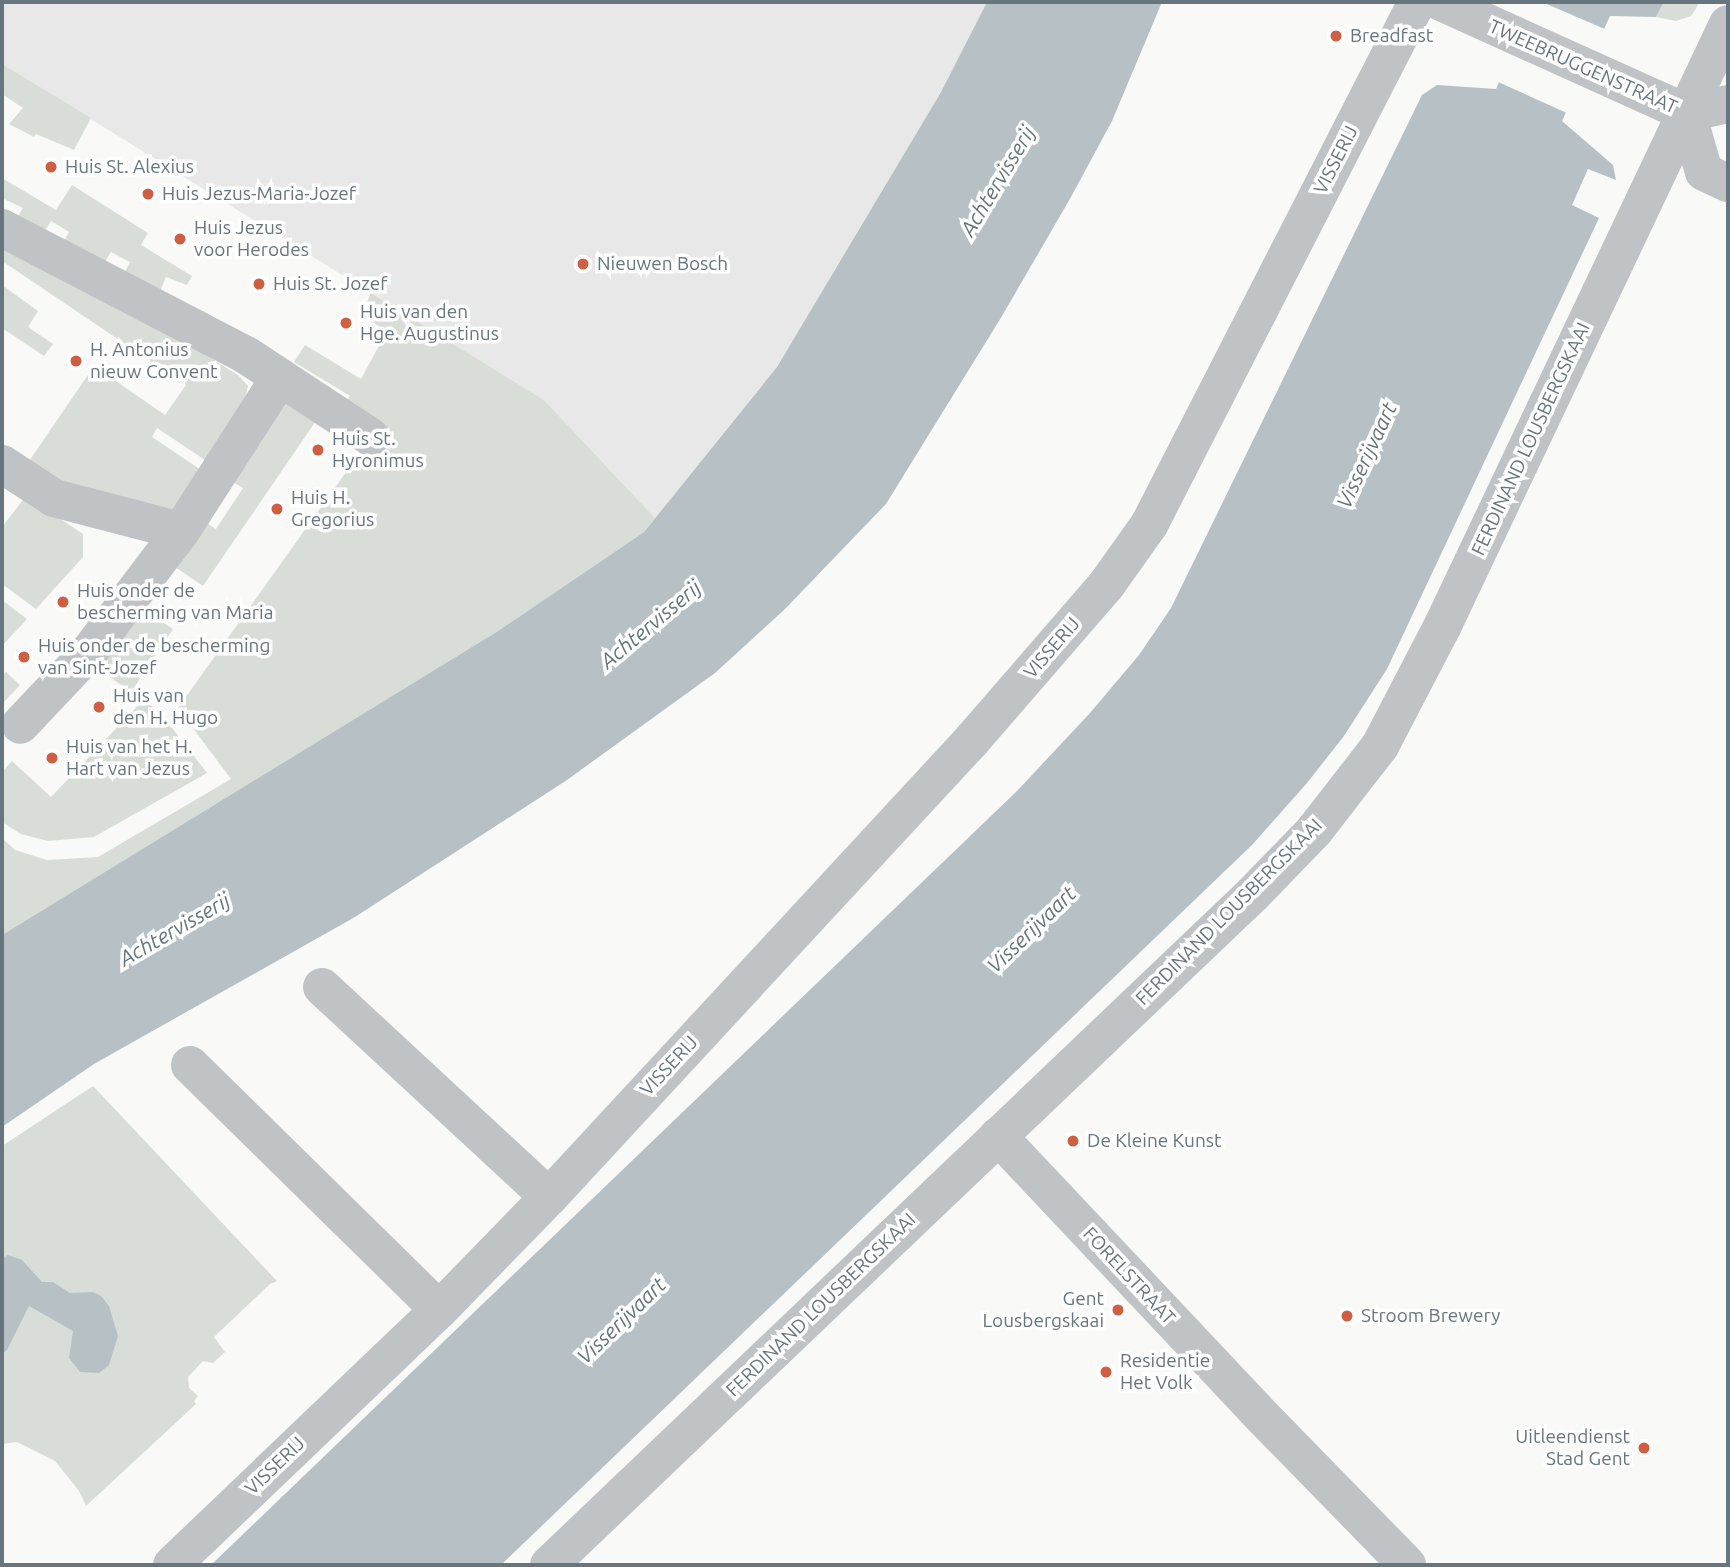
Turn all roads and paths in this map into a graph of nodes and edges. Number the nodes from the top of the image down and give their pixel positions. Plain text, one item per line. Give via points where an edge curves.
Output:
1 (1417, 2) edge
2 (1441, 2) edge
3 (1728, 24) edge
4 (1728, 104) edge
5 (1687, 113) junction
6 (1728, 183) edge
7 (2, 228) edge
8 (279, 379) junction
9 (371, 437) dead end
10 (2, 464) edge
11 (181, 531) junction
12 (20, 725) dead end
13 (322, 987) dead end
14 (190, 1065) dead end
15 (998, 1136) junction
16 (549, 1197) junction
17 (439, 1310) junction
18 (172, 1565) edge
19 (549, 1565) edge
20 (1407, 1565) edge

1 - 16 street, VISSERIJ via 1149,525 1107,584 972,740
2 - 5 street, TWEEBRUGGENSTRAAT
3 - 5 street, FERDINAND LOUSBERGSKAAI
4 - 5 street
5 - 6 street via 1704,172
5 - 15 street, FERDINAND LOUSBERGSKAAI via 1443,625 1380,746 1314,831 1262,885
7 - 8 street via 223,343
8 - 9 street
8 - 11 street
10 - 11 street via 54,498
11 - 12 street via 89,652
13 - 16 street
14 - 17 street
15 - 19 street, FERDINAND LOUSBERGSKAAI
15 - 20 street, FORELSTRAAT
16 - 17 street, VISSERIJ
17 - 18 street, VISSERIJ

